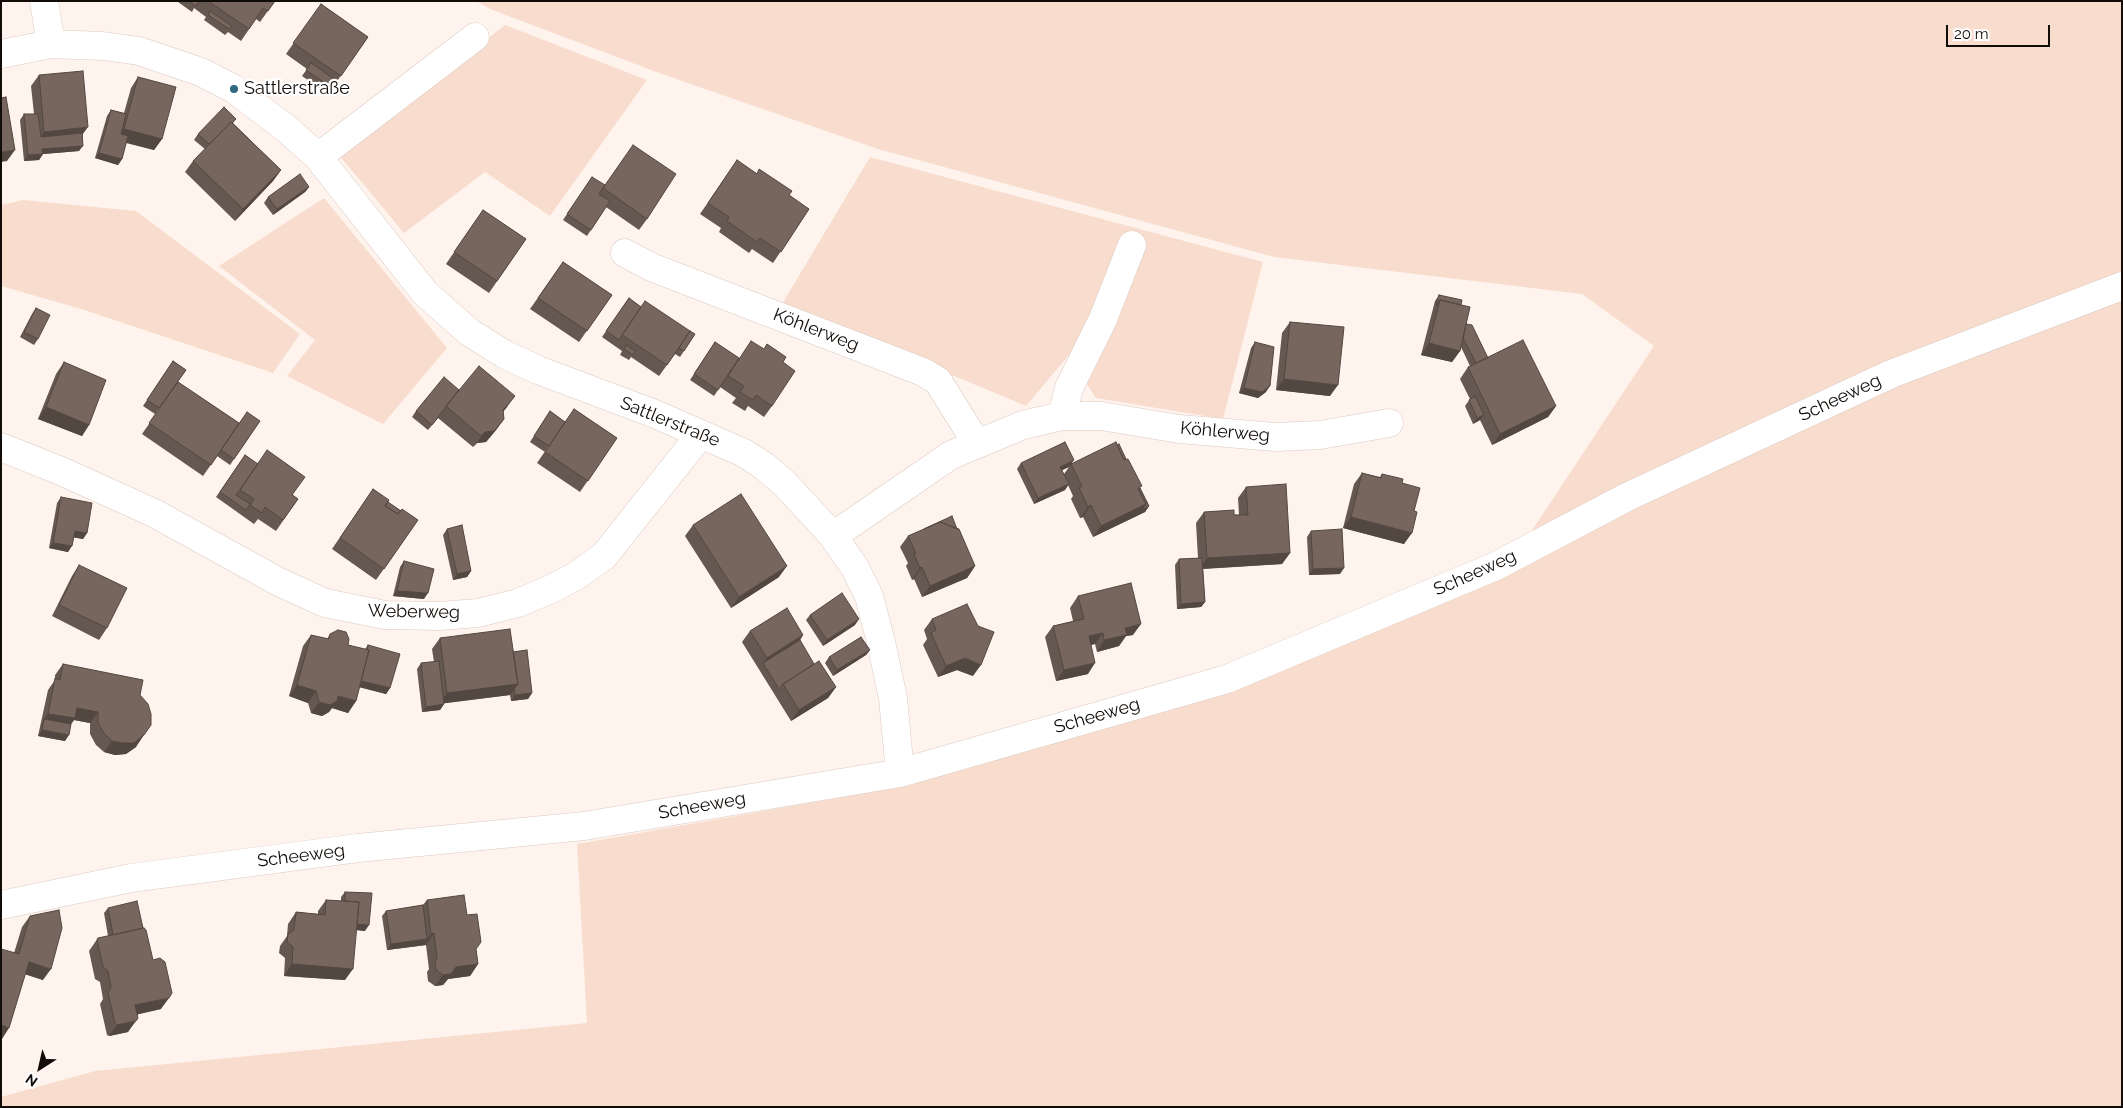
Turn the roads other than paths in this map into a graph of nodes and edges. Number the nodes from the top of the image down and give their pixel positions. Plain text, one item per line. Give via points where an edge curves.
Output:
1 (44, 1) edge
2 (475, 37) dead end
3 (51, 44) junction
4 (1, 54) edge
5 (318, 157) junction
6 (1132, 245) dead end
7 (625, 253) dead end
8 (2122, 286) edge
9 (1062, 416) junction
10 (1389, 424) dead end
11 (701, 434) junction
12 (977, 444) junction
13 (1, 447) edge
14 (833, 536) junction
15 (900, 773) junction
16 (1, 904) edge

1 - 3 street
2 - 5 street
3 - 4 street, Sattlerstraße
3 - 5 street, Sattlerstraße via 139,51 201,72 234,89
5 - 11 street, Sattlerstraße via 425,293 469,332 538,370
6 - 9 street via 1103,319 1069,388
7 - 12 street, Köhlerweg via 651,267 923,372 938,382
8 - 15 street, Scheeweg via 1891,374 1627,497 1496,566 1227,679
9 - 10 street, Köhlerweg via 1101,416 1179,429 1275,437 1329,434
9 - 12 street, Köhlerweg via 1023,424
11 - 13 street, Weberweg via 604,556 576,576 518,603 478,613 440,616 385,615 325,603 279,582 154,513
11 - 14 street, Sattlerstraße via 744,453 764,466
12 - 14 street, Köhlerweg via 951,455
14 - 15 street, Sattlerstraße via 868,596 893,698
15 - 16 street, Scheeweg via 584,826 358,848 131,878

